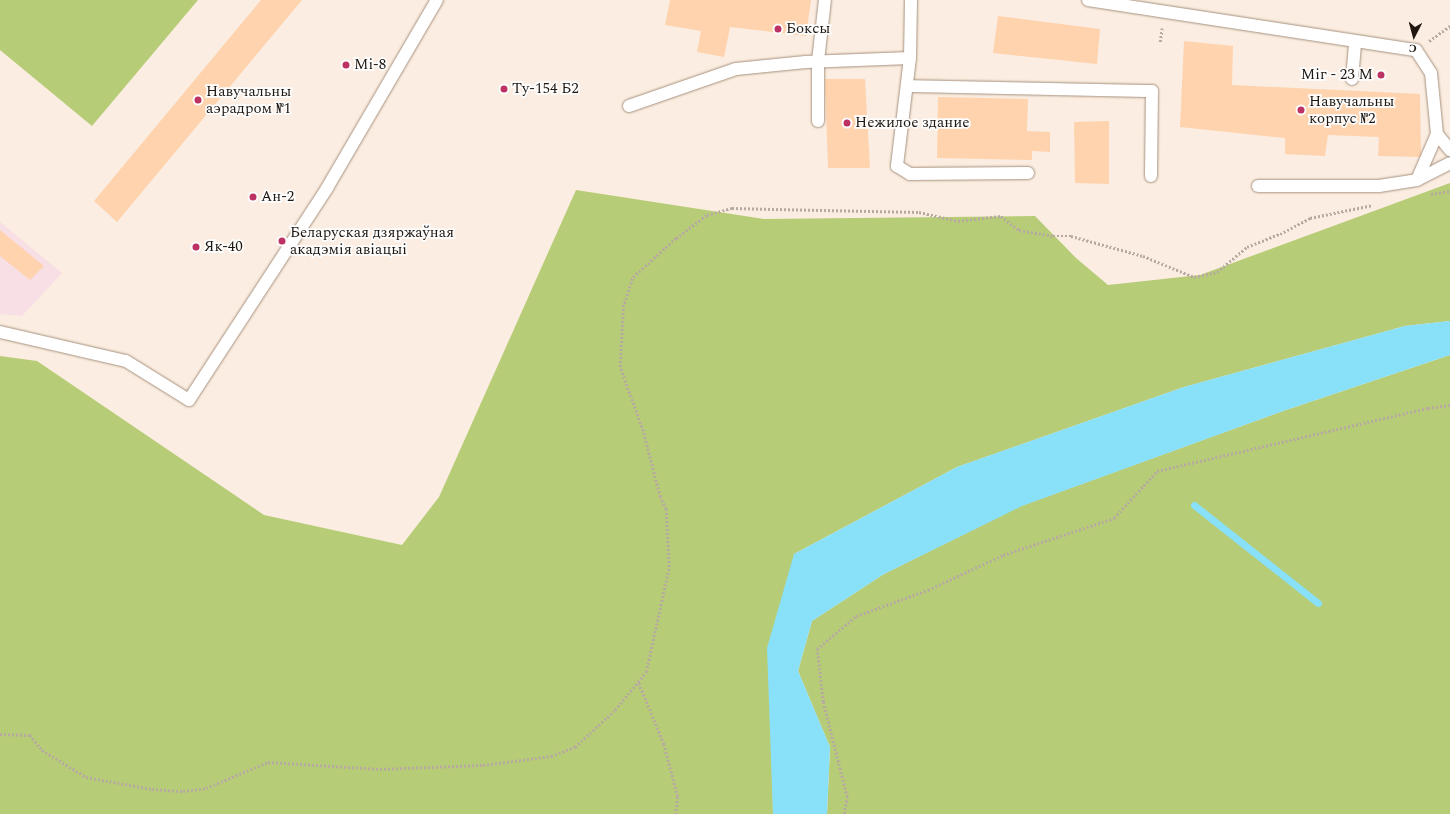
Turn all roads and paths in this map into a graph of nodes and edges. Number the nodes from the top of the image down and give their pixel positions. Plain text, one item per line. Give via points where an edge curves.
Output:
1 (437, 0) edge
2 (825, 0) edge
3 (911, 0) edge
4 (1088, 0) edge
5 (1450, 26) edge
6 (1161, 37) dead end
7 (1355, 41) junction
8 (1160, 42) dead end
9 (1416, 50) junction
10 (910, 58) junction
11 (818, 61) junction
12 (1352, 79) dead end
13 (907, 86) junction
14 (629, 106) dead end
15 (818, 121) dead end
16 (1437, 134) junction
17 (1450, 150) edge
18 (1450, 163) edge
19 (1028, 173) dead end
20 (1151, 176) dead end
21 (1417, 180) junction
22 (1258, 186) dead end
23 (1450, 191) edge
24 (1426, 195) dead end
25 (1380, 204) dead end
26 (0, 332) edge
27 (1450, 405) edge
28 (638, 684) junction
29 (0, 734) edge
30 (676, 814) edge
31 (844, 814) edge

1 - 26 lane via 326,188 189,400 126,362
2 - 11 lane
3 - 10 lane
4 - 7 lane
5 - 9 path
6 - 8 path
7 - 9 lane
7 - 12 lane
9 - 16 lane via 1431,72
10 - 11 lane
10 - 13 lane
11 - 14 lane via 736,69
11 - 15 lane
13 - 19 lane via 897,166 910,174
13 - 20 lane via 1152,91
16 - 17 lane
16 - 21 lane
18 - 21 lane
21 - 22 lane via 1378,186
23 - 24 path
25 - 28 path via 1310,218 1247,247 1218,272 1194,277 1142,256 1071,236 1053,236 1019,230 1001,216 958,221 919,212 732,208 707,215 676,238 632,277 623,307 620,367 643,431 660,497 666,509 669,529 668,574 650,659
27 - 31 path via 1157,471 1114,518 1003,555 928,590 856,616 817,649 823,702 847,797
28 - 29 path via 615,710 575,747 550,756 483,765 380,769 268,762 206,788 183,791 152,789 86,777 42,750 30,735
28 - 30 path via 664,744 678,797

